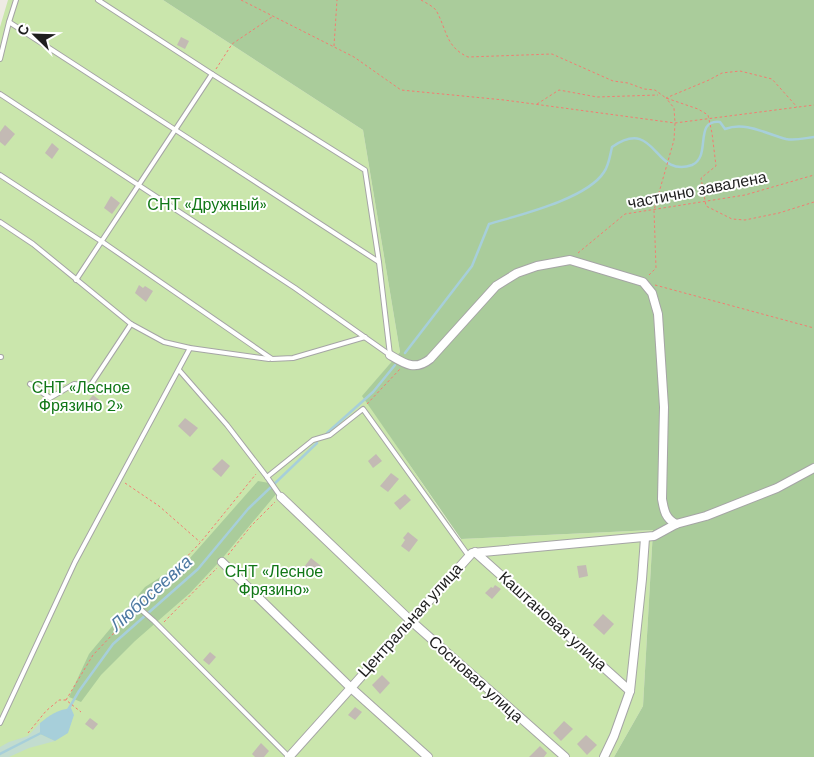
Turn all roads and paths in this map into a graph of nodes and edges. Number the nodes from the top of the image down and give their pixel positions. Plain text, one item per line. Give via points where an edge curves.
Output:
1 (16, 0) edge
2 (98, 0) edge
3 (241, 0) edge
4 (337, 0) edge
5 (421, 0) edge
6 (273, 17) junction
7 (10, 22) junction
8 (334, 47) junction
9 (0, 59) edge
10 (212, 74) junction
11 (0, 94) edge
12 (659, 95) junction
13 (666, 98) junction
14 (536, 104) junction
15 (814, 105) edge
16 (797, 107) junction
17 (709, 120) junction
18 (675, 124) junction
19 (176, 129) junction
20 (0, 175) edge
21 (814, 176) edge
22 (137, 186) junction
23 (705, 201) junction
24 (814, 202) edge
25 (654, 210) junction
26 (0, 222) edge
27 (101, 241) junction
28 (570, 260) junction
29 (379, 262) junction
30 (76, 280) junction
31 (643, 282) junction
32 (131, 324) junction
33 (814, 328) edge
34 (365, 337) junction
35 (190, 348) junction
36 (390, 356) junction
37 (272, 359) junction
38 (405, 364) junction
39 (179, 370) junction
40 (30, 384) dead end
41 (363, 409) junction
42 (814, 468) edge
43 (260, 469) junction
44 (267, 477) junction
45 (120, 479) junction
46 (281, 496) joint
47 (676, 524) junction
48 (645, 538) junction
49 (200, 543) junction
50 (472, 553) junction
51 (222, 562) dead end
52 (138, 608) junction
53 (410, 620) junction
54 (350, 687) junction
55 (630, 691) junction
56 (66, 700) junction
57 (81, 712) dead end
58 (0, 723) edge
59 (28, 733) dead end
60 (289, 757) edge
61 (428, 757) edge
62 (565, 757) edge
63 (604, 757) edge

1 - 7 lane
2 - 10 lane
3 - 6 path
4 - 8 path
5 - 12 path via 437,10 448,40 459,53 468,57 552,54 612,81 655,90
6 - 8 path
6 - 10 path via 232,44
7 - 9 lane
7 - 19 lane
8 - 14 path via 401,90
10 - 19 lane
10 - 29 lane via 365,170
11 - 22 lane
12 - 13 path
12 - 14 path via 597,97 559,90
13 - 16 path via 722,73 740,71 772,79
13 - 17 path via 698,109 708,115
13 - 18 path via 674,108
14 - 18 path
15 - 16 path
16 - 17 path
17 - 18 path
17 - 23 path via 716,166 701,178
18 - 25 path via 674,140
19 - 22 lane
19 - 29 lane
20 - 27 lane
21 - 23 path, частично завалена via 746,195
22 - 27 lane
22 - 34 lane
23 - 24 path via 706,206 719,213 745,220
23 - 25 path, частично завалена
25 - 28 path, частично завалена via 625,214
25 - 31 path via 656,268
26 - 30 lane via 33,244
27 - 30 lane
27 - 37 lane
28 - 31 street
28 - 38 street via 537,266 507,279 496,286 430,359 416,366
29 - 36 lane
30 - 32 lane
31 - 33 path
31 - 47 street via 652,293 658,314 664,407 662,498 664,513
32 - 35 lane via 164,342
32 - 40 lane via 90,386 74,384 50,398
34 - 36 lane
34 - 37 lane via 293,358
35 - 37 lane
35 - 39 lane
36 - 38 street
38 - 41 path
39 - 43 lane
39 - 45 lane
41 - 44 lane via 330,435 314,440
41 - 50 lane
42 - 47 street, Центральная улица via 777,488 706,516
43 - 44 lane
43 - 49 path
44 - 46 lane
45 - 49 path via 159,506
45 - 58 lane via 75,562
46 - 53 street, Сосновая улица
47 - 48 street, Центральная улица
48 - 50 street, Центральная улица
48 - 55 street
49 - 52 path
50 - 53 street, Центральная улица
50 - 55 street, Каштановая улица
51 - 54 street
52 - 56 path via 93,655
52 - 60 lane
53 - 54 street, Центральная улица
53 - 62 street, Сосновая улица
54 - 60 street, Центральная улица
54 - 61 street
55 - 63 street
56 - 57 path
56 - 59 path via 59,700 46,711

